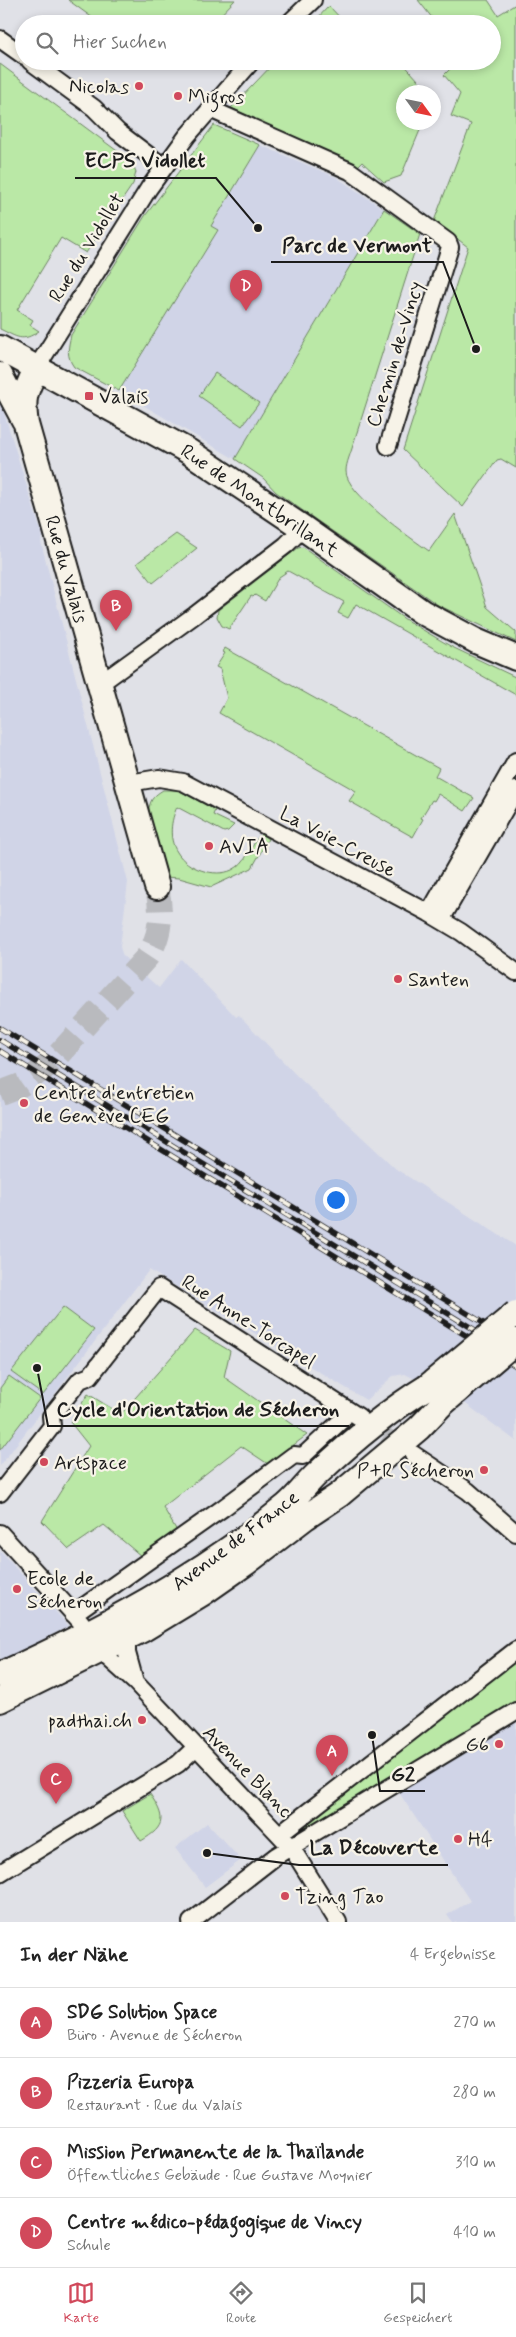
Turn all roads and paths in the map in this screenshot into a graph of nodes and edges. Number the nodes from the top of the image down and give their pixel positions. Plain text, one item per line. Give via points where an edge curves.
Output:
1 (313, 0) edge
2 (297, 15) edge
3 (0, 39) edge
4 (15, 50) edge
5 (42, 70) edge
6 (244, 70) edge
7 (210, 109) junction
8 (164, 168) junction
9 (0, 348) edge
10 (37, 367) junction
11 (0, 375) edge
12 (26, 424) junction
13 (388, 446) dead end
14 (303, 528) junction
15 (516, 658) edge
16 (101, 683) junction
17 (516, 761) edge
18 (129, 784) junction
19 (516, 790) edge
20 (496, 810) junction
21 (157, 887) tunnel mouth
22 (435, 917) junction
23 (516, 972) edge
24 (516, 1313) edge
25 (516, 1340) edge
26 (434, 1395) junction
27 (351, 1418) joint
28 (413, 1454) tunnel mouth
29 (0, 1492) edge
30 (0, 1533) edge
31 (516, 1533) edge
32 (73, 1614) junction
33 (89, 1632) junction
34 (127, 1634) junction
35 (516, 1650) edge
36 (102, 1651) junction
37 (0, 1675) edge
38 (135, 1682) junction
39 (0, 1700) edge
40 (516, 1711) edge
41 (195, 1748) junction
42 (287, 1828) dead end
43 (291, 1847) junction
44 (0, 1873) edge
45 (191, 1922) edge
46 (338, 1922) edge

1 - 2 street
3 - 4 street
5 - 8 street via 94,108 118,132
6 - 7 street, Rue du Vidollet
7 - 8 street, Rue du Vidollet
7 - 13 street, Chemin de-Vincy via 350,171 448,242 450,247
8 - 10 street, Rue du Vidollet
9 - 10 main road, Rue de Montbrillant
10 - 12 main road, Rue du Valais via 24,397
10 - 14 main road, Rue de Montbrillant via 188,451
11 - 12 main road
12 - 16 main road, Rue du Valais
14 - 15 main road, Rue de Montbrillant via 422,612
14 - 16 street via 286,545 195,615
16 - 18 main road, Rue du Valais
17 - 20 street
18 - 21 main road, Rue du Valais
18 - 22 street, La Voie-Creuse via 159,778 183,782
19 - 20 street
20 - 22 street
22 - 23 street, La Voie-Creuse via 494,954
24 - 26 main road, Avenue de France, bridge
25 - 26 main road, Avenue de France, bridge
26 - 33 main road, Avenue de France via 399,1405 259,1527 197,1571
26 - 34 main road, Avenue de France via 418,1428 339,1495 203,1593
27 - 29 street, Rue Anne-Torcapel via 159,1288 90,1376 80,1380 52,1416 52,1426
27 - 32 street, Avenue de France via 304,1456 294,1455
28 - 31 street via 468,1491
30 - 32 street, Avenue Blanc
32 - 33 street, Avenue Blanc
33 - 36 street, Avenue Blanc
33 - 37 main road, Avenue de France
34 - 36 main road, Avenue de France
34 - 38 street, Avenue Blanc
35 - 42 street
36 - 38 street, Avenue Blanc
36 - 39 main road, Avenue de France
38 - 41 street, Avenue Blanc
40 - 43 street
41 - 43 street, Avenue Blanc
41 - 44 street via 178,1764
43 - 45 street
43 - 46 street, Avenue Blanc

